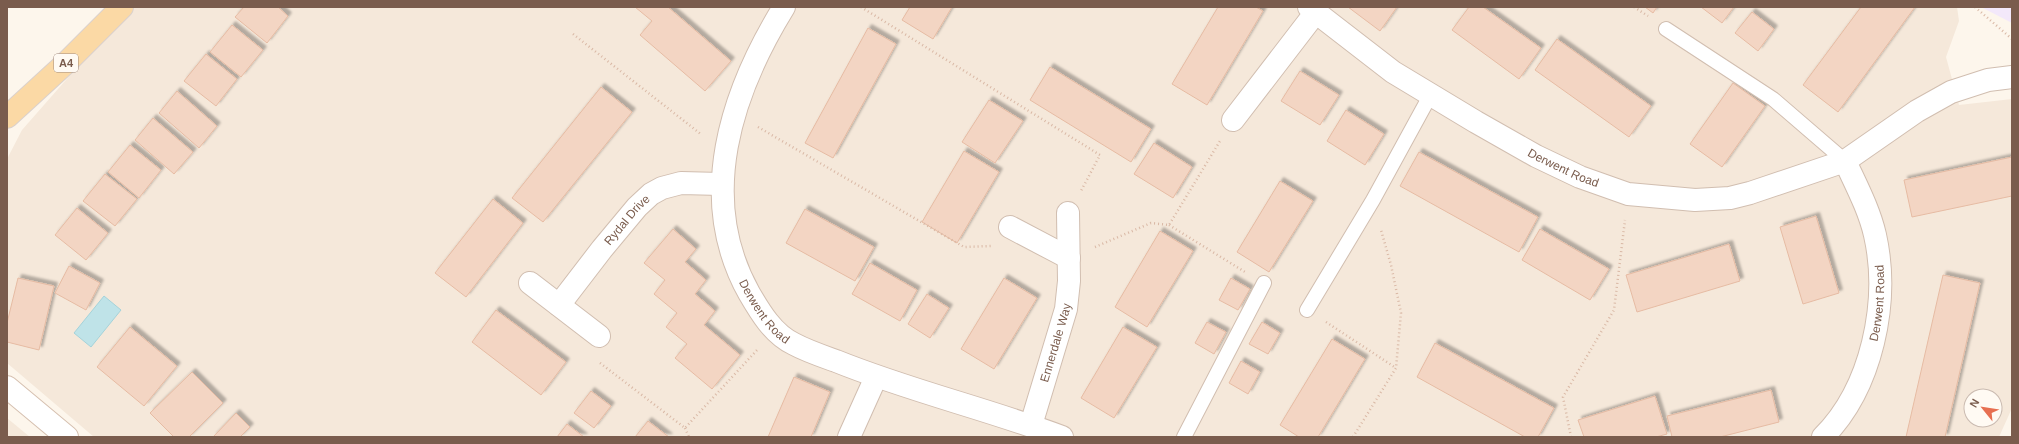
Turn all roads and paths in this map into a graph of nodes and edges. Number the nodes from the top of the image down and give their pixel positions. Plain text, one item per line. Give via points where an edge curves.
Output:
1 (122, 7) edge
2 (784, 7) edge
3 (861, 7) edge
4 (1975, 7) edge
5 (1312, 10) edge
6 (1666, 29) dead end
7 (573, 34) dead end
8 (2012, 39) edge
9 (2012, 78) edge
10 (1431, 94) junction
11 (735, 114) junction
12 (7, 117) edge
13 (1233, 120) joint
14 (724, 153) junction
15 (1845, 162) junction
16 (721, 184) junction
17 (1628, 194) junction
18 (1373, 200) junction
19 (1068, 213) joint
20 (1010, 227) joint
21 (1069, 258) junction
22 (530, 283) dead end
23 (1264, 283) dead end
24 (559, 304) junction
25 (1307, 310) dead end
26 (775, 331) junction
27 (600, 336) joint
28 (876, 377) junction
29 (7, 387) edge
30 (1031, 425) junction
31 (685, 428) junction
32 (66, 437) edge
33 (689, 437) edge
34 (849, 437) edge
35 (1062, 437) edge
36 (1184, 437) edge
37 (1353, 437) edge
38 (1571, 437) edge
39 (1822, 437) edge

1 - 12 main road, A4
2 - 11 street, Derwent Road via 755,61
3 - 19 path via 1100,155
4 - 8 path
5 - 10 street, Derwent Road via 1393,72
5 - 13 street, Derwent Road
6 - 15 lane via 1773,99
7 - 14 path
9 - 15 street, Derwent Road via 1988,80 1951,92 1917,111
10 - 17 street, Derwent Road via 1536,156 1580,177
10 - 18 lane
11 - 14 street, Derwent Road
11 - 20 path via 964,247 996,246
13 - 21 path via 1169,225 1151,223
14 - 16 street, Derwent Road
15 - 17 street, Derwent Road via 1730,198 1696,200
15 - 39 street, Derwent Road via 1869,215 1875,236 1880,278 1874,332 1862,380 1850,403
16 - 24 street, Rydal Drive via 681,183 651,194 637,207
16 - 26 street, Derwent Road via 725,227 738,275 756,306
17 - 38 path via 1614,310 1563,397
18 - 25 lane
18 - 37 path via 1401,313 1396,368
19 - 21 street, Ennerdale Way
20 - 21 street
21 - 30 street, Ennerdale Way via 1066,309
22 - 24 street
23 - 36 lane
24 - 27 street
26 - 28 street, Derwent Road via 793,344
26 - 31 path
27 - 31 path via 598,361
28 - 30 street, Derwent Road
28 - 34 street
29 - 32 street
30 - 35 street, Derwent Road
31 - 33 path

